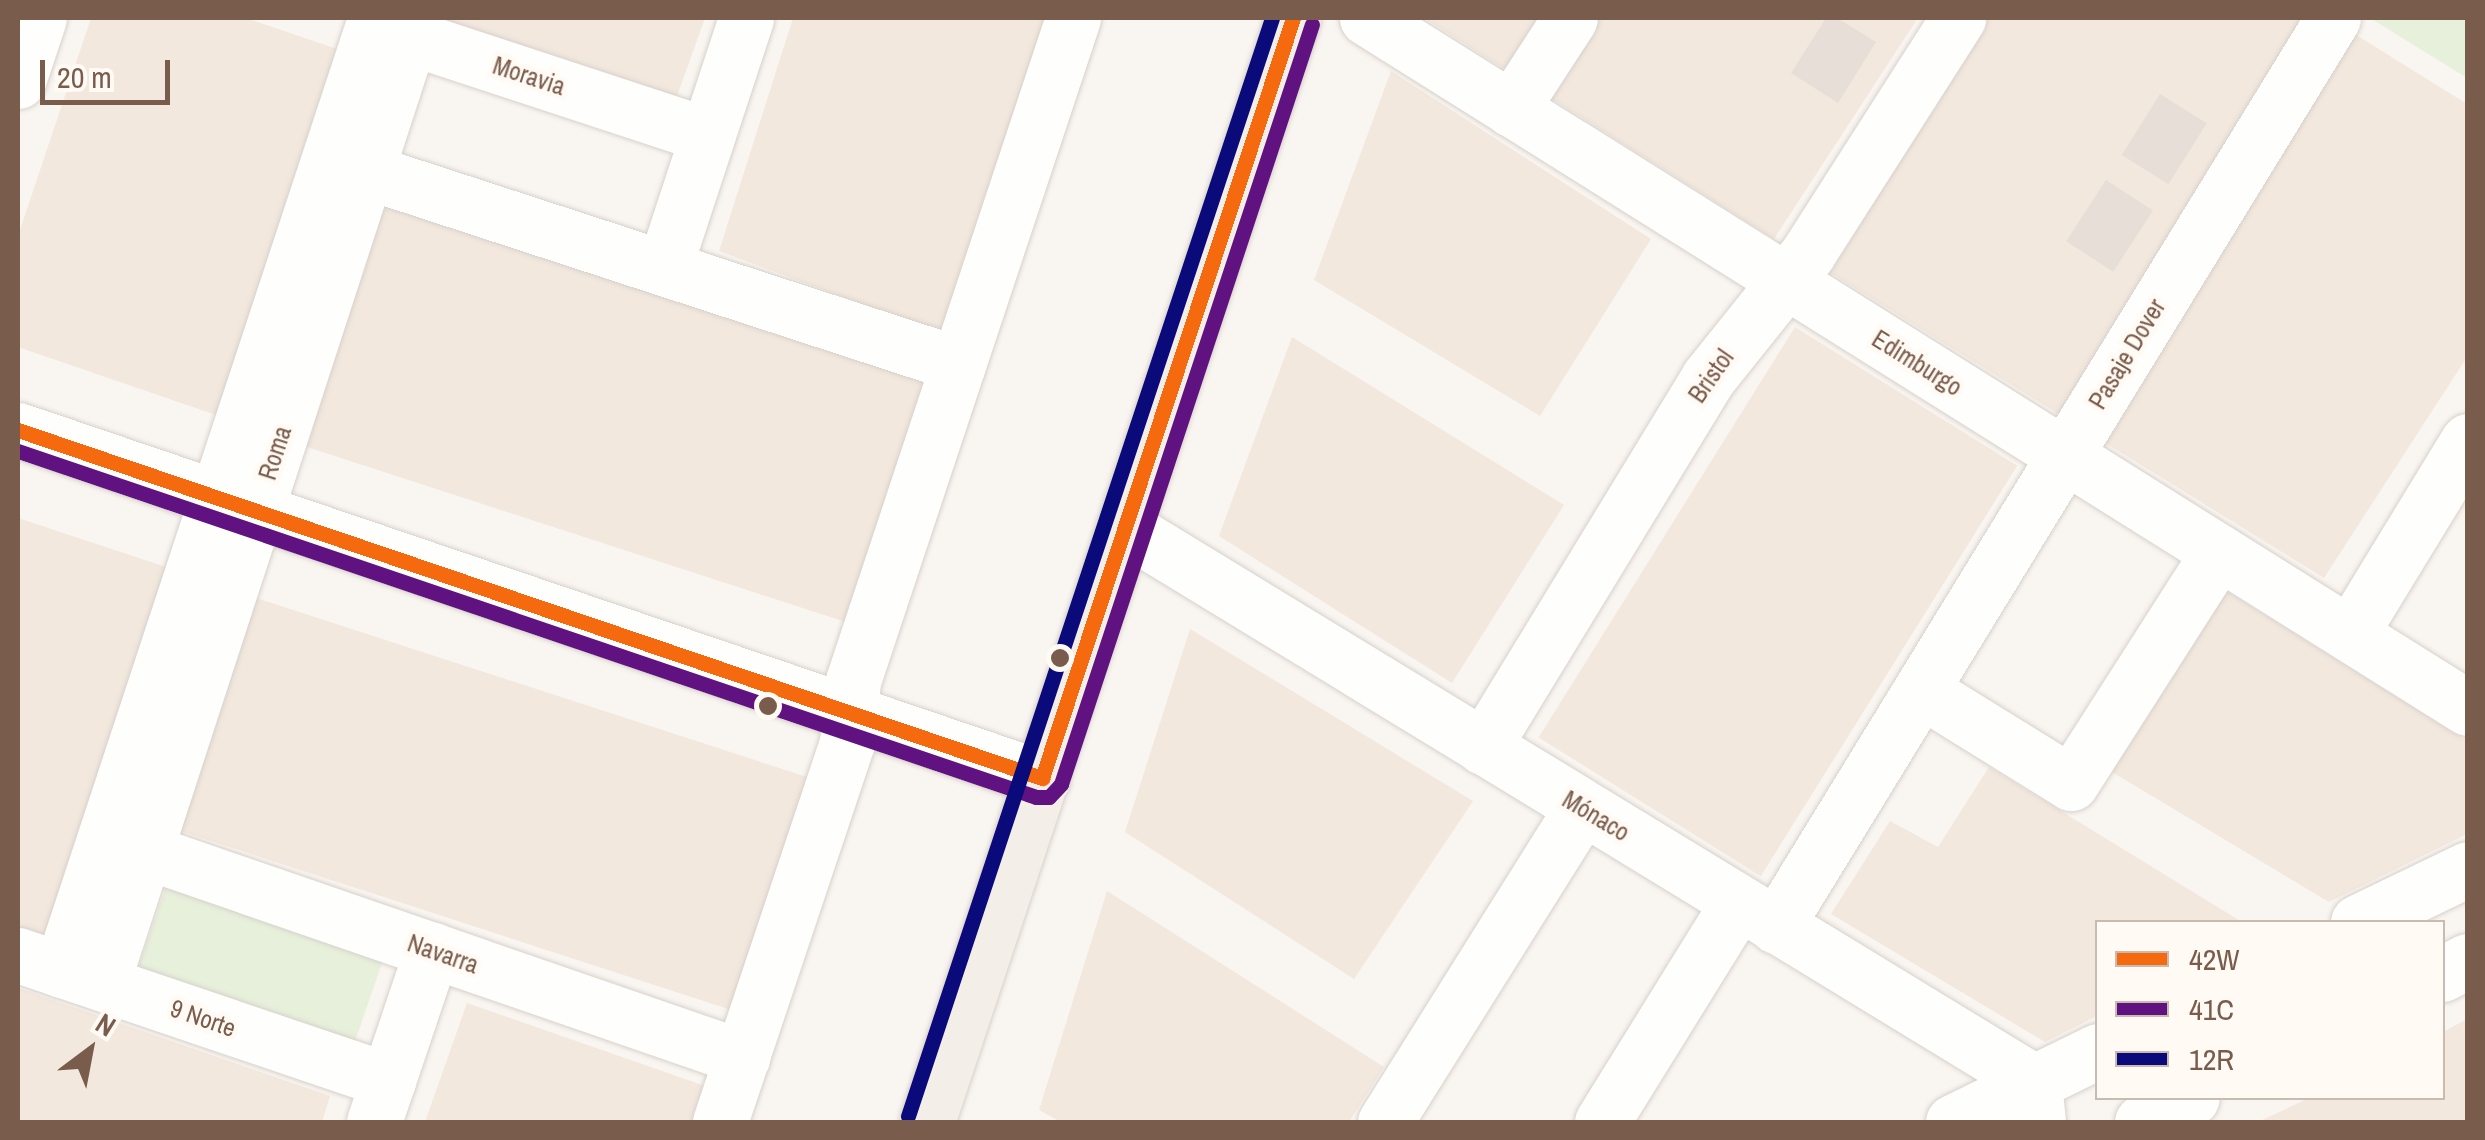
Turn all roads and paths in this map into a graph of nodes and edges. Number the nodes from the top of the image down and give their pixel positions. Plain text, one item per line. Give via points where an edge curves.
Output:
1 (38, 18) edge
2 (746, 18) edge
3 (1073, 18) edge
4 (1293, 18) edge
5 (1367, 18) edge
6 (1570, 18) edge
7 (1958, 18) edge
8 (2333, 18) edge
9 (378, 27) edge
10 (18, 81) edge
11 (1512, 108) junction
12 (708, 135) junction
13 (366, 172) junction
14 (664, 268) junction
15 (1788, 282) junction
16 (958, 364) junction
17 (18, 430) edge
18 (2468, 442) edge
19 (2065, 456) junction
20 (237, 503) junction
21 (1124, 527) junction
22 (2219, 552) junction
23 (2350, 634) junction
24 (1922, 690) junction
25 (2468, 708) edge
26 (850, 712) junction
27 (1483, 747) junction
28 (1042, 778) junction
29 (1582, 808) junction
30 (126, 864) junction
31 (2468, 869) edge
32 (1757, 915) junction
33 (2362, 920) edge
34 (432, 950) junction
35 (2468, 961) edge
36 (60, 970) edge
37 (2445, 972) edge
38 (2095, 1053) edge
39 (742, 1058) junction
40 (2188, 1100) edge
41 (381, 1101) edge
42 (2036, 1102) edge
43 (720, 1122) edge
44 (928, 1122) edge
45 (1385, 1122) edge
46 (1602, 1122) edge
47 (1953, 1122) edge
48 (2142, 1122) edge

1 - 10 street
2 - 12 street
3 - 16 street
4 - 21 main road
5 - 11 street, Edimburgo
6 - 11 street
7 - 15 street, Bristol
8 - 19 street, Pasaje Dover
9 - 12 street, Moravia
9 - 13 street, Roma
9 - 20 street, Roma
11 - 15 street, Edimburgo
12 - 14 street
13 - 14 street
13 - 20 street, Roma
14 - 16 street
15 - 19 street, Edimburgo
15 - 27 street, Bristol via 1708,378
16 - 26 street via 853,681
17 - 20 street
18 - 23 street
19 - 22 street, Edimburgo
19 - 24 street, Pasaje Dover
20 - 26 street
20 - 30 street, Roma
21 - 27 street, Mónaco
21 - 28 main road
22 - 23 street, Edimburgo
22 - 24 street via 2071,783
23 - 25 street, Edimburgo
24 - 32 street, Pasaje Dover
26 - 28 street
26 - 39 street via 847,743
27 - 29 street, Mónaco
28 - 44 main road
29 - 32 street, Mónaco
29 - 45 street
30 - 34 street, Navarra
30 - 36 street, Roma
31 - 33 street
32 - 42 street, Mónaco
32 - 46 street, Pasaje Dover
34 - 39 street, Navarra
34 - 41 street
35 - 37 street
36 - 41 street, 9 Norte
38 - 42 street
39 - 43 street
40 - 48 street
42 - 47 street

